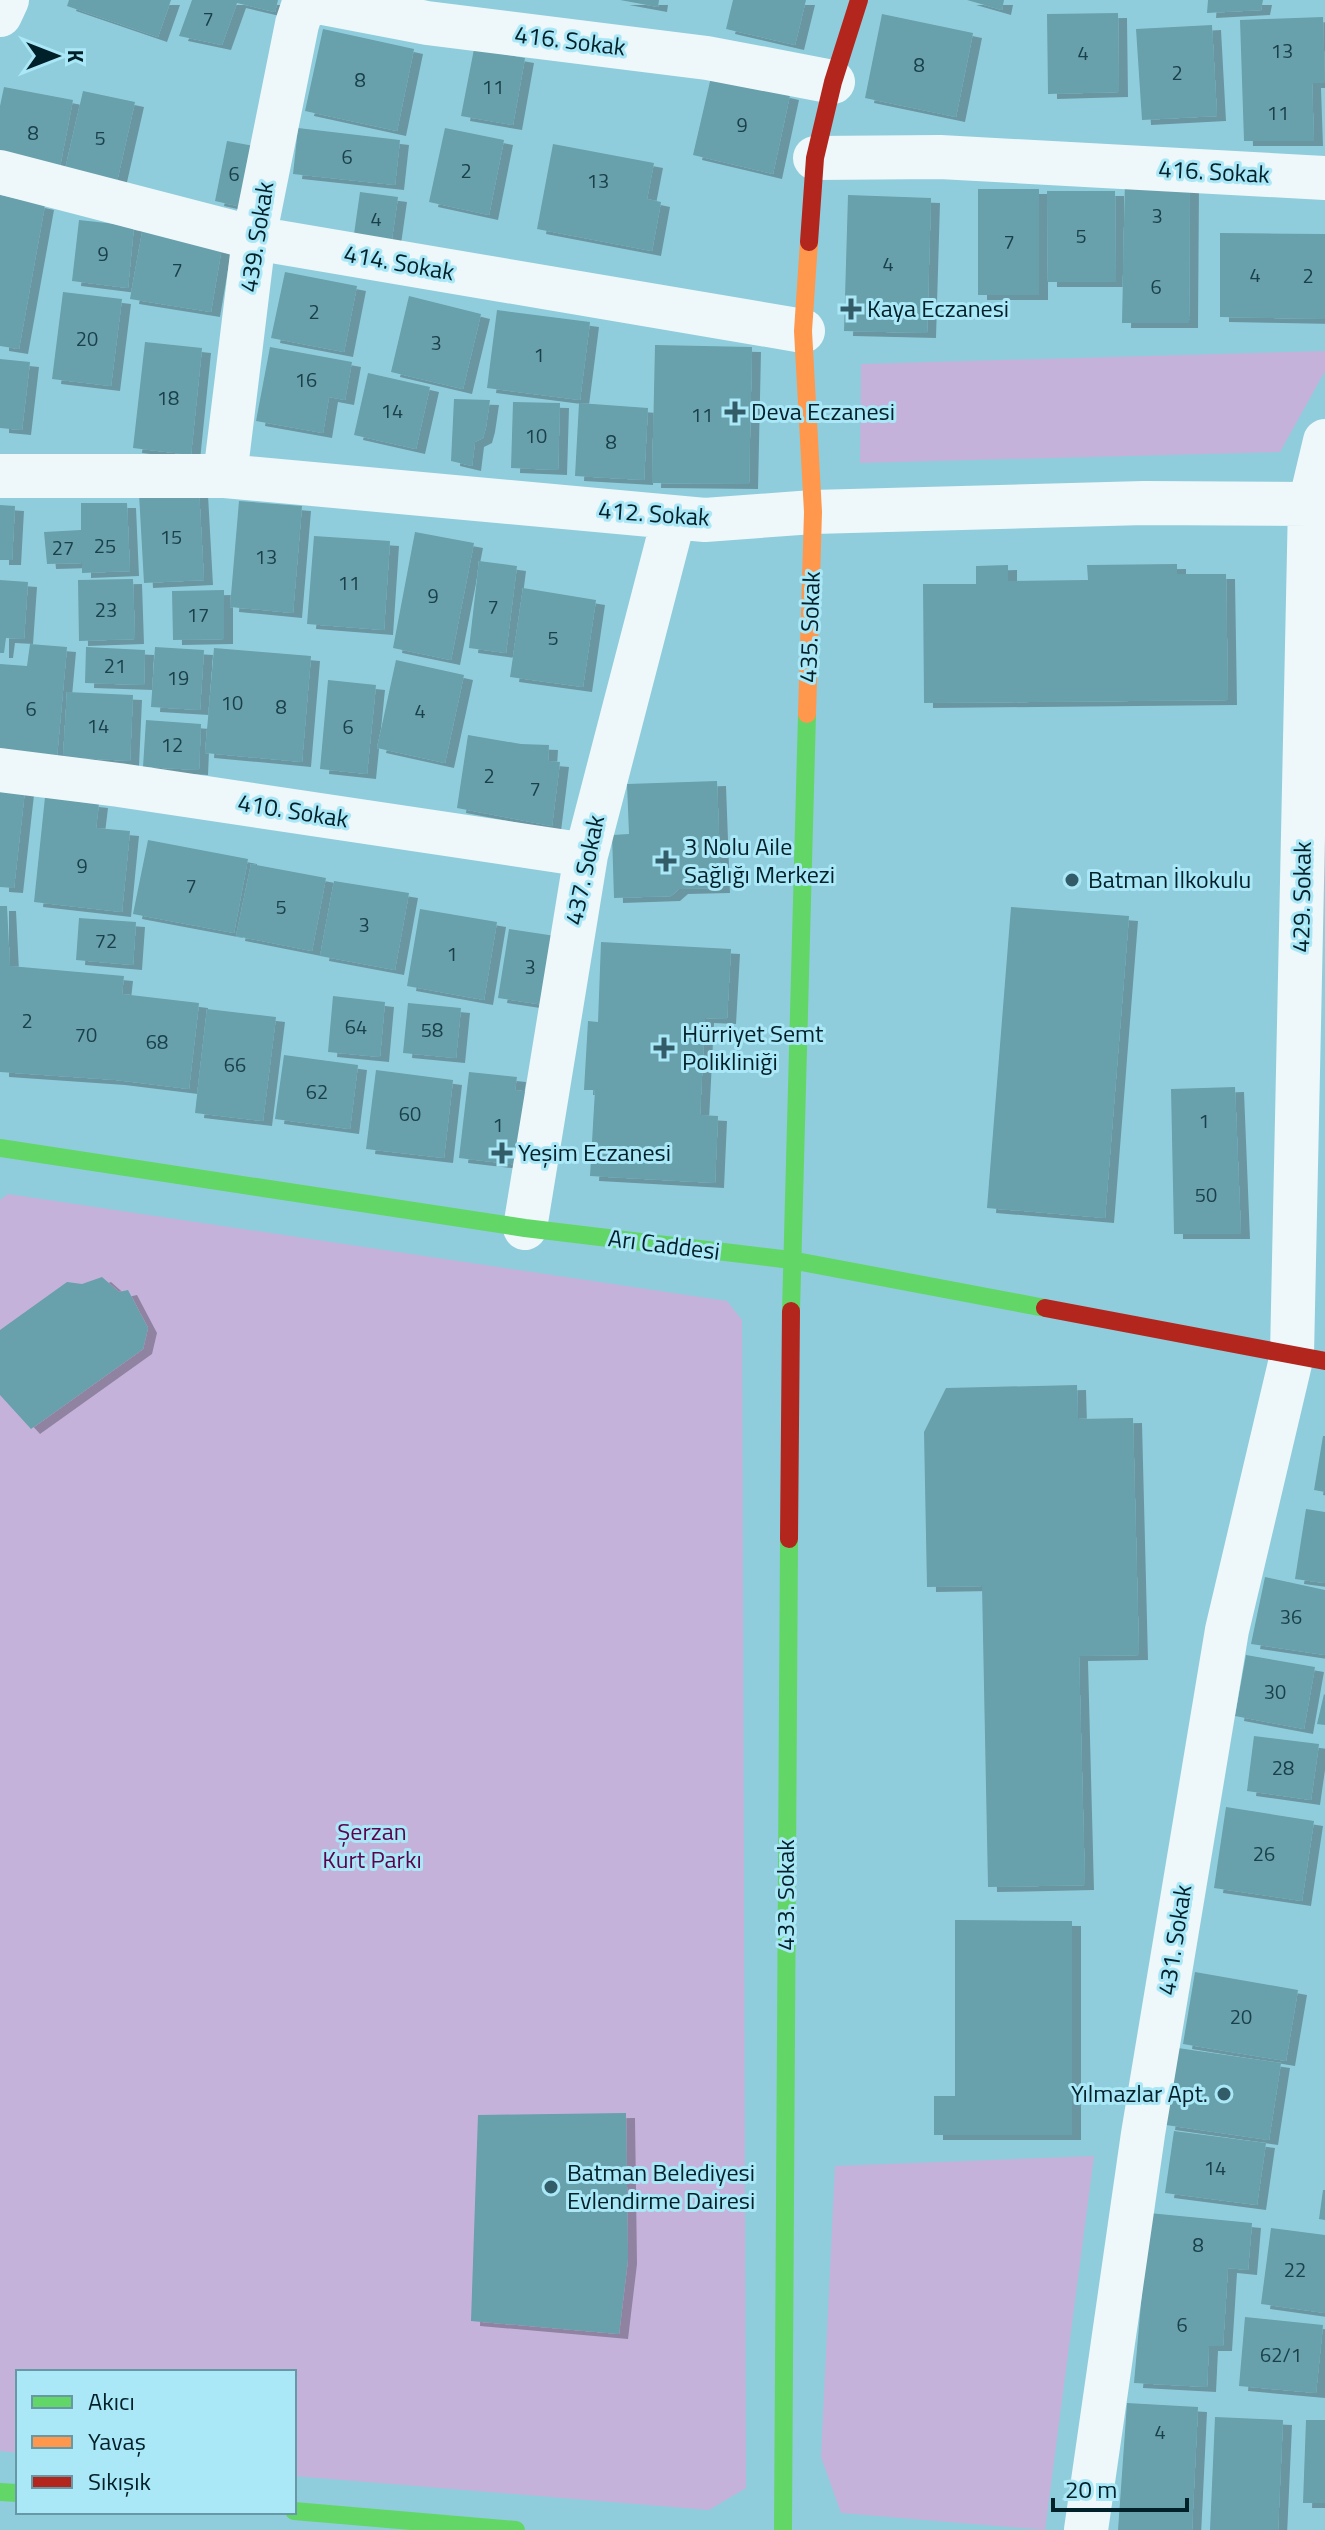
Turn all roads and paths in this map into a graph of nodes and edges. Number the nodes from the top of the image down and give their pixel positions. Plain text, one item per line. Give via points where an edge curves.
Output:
1 (7, 0) edge
2 (306, 0) edge
3 (859, 0) edge
4 (0, 15) edge
5 (833, 82) junction
6 (815, 158) junction
7 (0, 172) edge
8 (1325, 178) edge
9 (254, 238) junction
10 (803, 331) junction
11 (1325, 441) edge
12 (0, 476) edge
13 (225, 476) junction
14 (1310, 504) junction
15 (813, 512) junction
16 (674, 517) junction
17 (0, 770) edge
18 (586, 855) junction
19 (0, 1148) edge
20 (525, 1228) junction
21 (791, 1260) junction
22 (1309, 1358) edge
23 (296, 2511) edge
24 (516, 2530) edge
25 (783, 2530) edge
26 (1086, 2530) edge

1 - 4 street
2 - 5 street, 416. Sokak via 427,23 707,58
2 - 9 street, 439. Sokak
3 - 5 street, 435. Sokak
5 - 6 street, 435. Sokak
6 - 8 street, 416. Sokak via 940,157
6 - 10 street, 435. Sokak
7 - 9 street, 414. Sokak
9 - 10 street, 414. Sokak
9 - 13 street, 439. Sokak
10 - 15 street, 435. Sokak
11 - 14 street, 429. Sokak
12 - 13 street, 412. Sokak
13 - 16 street, 412. Sokak
14 - 15 street, 412. Sokak
14 - 22 street, 429. Sokak
15 - 16 street, 412. Sokak via 705,520
15 - 21 street, 435. Sokak
16 - 18 street, 437. Sokak
17 - 18 street, 410. Sokak
18 - 20 street, 437. Sokak
19 - 20 street, Arı Caddesi
20 - 21 street, Arı Caddesi
21 - 22 street, Arı Caddesi
21 - 25 street, 433. Sokak
22 - 26 street, 431. Sokak via 1227,1630 1143,2134
23 - 24 street

